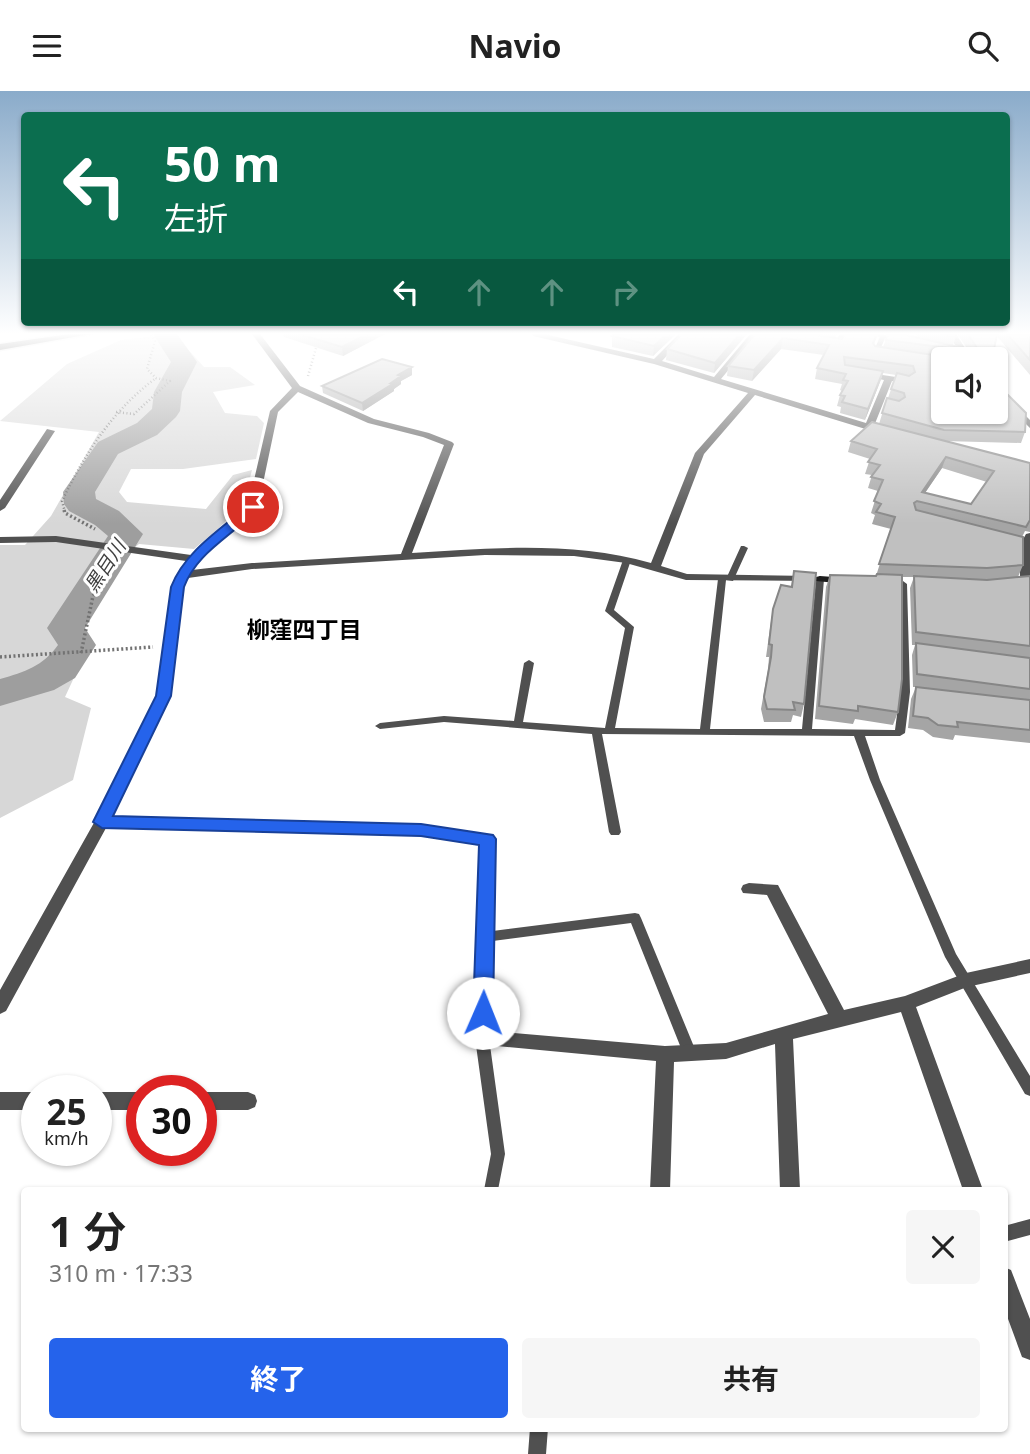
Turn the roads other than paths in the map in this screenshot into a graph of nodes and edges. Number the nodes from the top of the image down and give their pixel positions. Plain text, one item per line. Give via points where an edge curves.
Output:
1 (287, 398) edge
2 (319, 398) edge
3 (748, 398) edge
4 (767, 398) edge
5 (884, 398) edge
6 (1008, 402) edge
7 (1030, 425) edge
8 (869, 428) junction
9 (50, 431) dead end
10 (892, 434) edge
11 (0, 508) edge
12 (0, 540) edge
13 (1027, 540) edge
14 (1011, 542) edge
15 (744, 548) dead end
16 (405, 557) junction
17 (193, 559) junction
18 (627, 559) junction
19 (654, 569) junction
20 (182, 575) junction
21 (726, 579) junction
22 (820, 579) junction
23 (862, 582) edge
24 (1028, 582) edge
25 (890, 583) edge
26 (1013, 583) edge
27 (904, 584) junction
28 (916, 584) edge
29 (905, 649) junction
30 (919, 651) edge
31 (529, 663) dead end
32 (905, 692) junction
33 (917, 694) edge
34 (518, 724) junction
35 (380, 726) dead end
36 (596, 730) junction
37 (705, 730) junction
38 (609, 731) junction
39 (807, 732) junction
40 (858, 733) junction
41 (102, 822) junction
42 (615, 832) dead end
43 (749, 889) dead end
44 (485, 937) junction
45 (1030, 966) edge
46 (966, 980) junction
47 (906, 1003) junction
48 (0, 1006) edge
49 (841, 1019) junction
50 (784, 1034) junction
51 (482, 1038) junction
52 (690, 1053) junction
53 (665, 1054) junction
54 (1030, 1089) edge
55 (0, 1101) edge
56 (21, 1101) edge
57 (217, 1101) edge
58 (248, 1101) dead end
59 (492, 1187) edge
60 (660, 1187) edge
61 (790, 1187) edge
62 (972, 1187) edge
63 (1030, 1227) edge
64 (1008, 1233) edge
65 (1008, 1288) edge
66 (1030, 1349) edge
67 (539, 1432) edge
68 (537, 1454) edge

1 - 17 street via 274,411 253,507
2 - 16 street via 371,421 449,444
3 - 19 street via 700,453
4 - 8 street
5 - 8 street
6 - 7 street
8 - 10 street
9 - 11 street
12 - 17 street via 56,539
13 - 14 lane
13 - 24 street
15 - 21 lane
16 - 18 street via 485,552
16 - 20 street
17 - 20 street
18 - 19 street
18 - 38 lane via 610,611 630,628
19 - 21 street via 685,577
20 - 41 street via 163,696
21 - 22 street
21 - 37 lane
22 - 23 main road
22 - 39 lane
24 - 26 main road
25 - 27 main road
27 - 28 main road
27 - 29 lane
29 - 30 lane
29 - 32 lane
31 - 34 lane
32 - 33 lane
32 - 40 lane via 900,733
34 - 35 lane via 444,719
34 - 36 lane
36 - 38 lane
36 - 42 lane
37 - 38 lane
37 - 39 lane
39 - 40 lane
40 - 46 lane via 951,957
41 - 44 street via 421,830 487,839
41 - 48 street
43 - 49 street via 772,889
44 - 51 street
44 - 52 lane via 635,918
45 - 46 street
46 - 47 street
46 - 54 lane
47 - 49 street
47 - 62 street
49 - 50 street
50 - 52 street via 726,1051
50 - 61 street
51 - 53 street
51 - 59 lane via 498,1154
52 - 53 street
53 - 60 street
55 - 56 street
57 - 58 street
63 - 64 lane
65 - 66 street
67 - 68 lane

